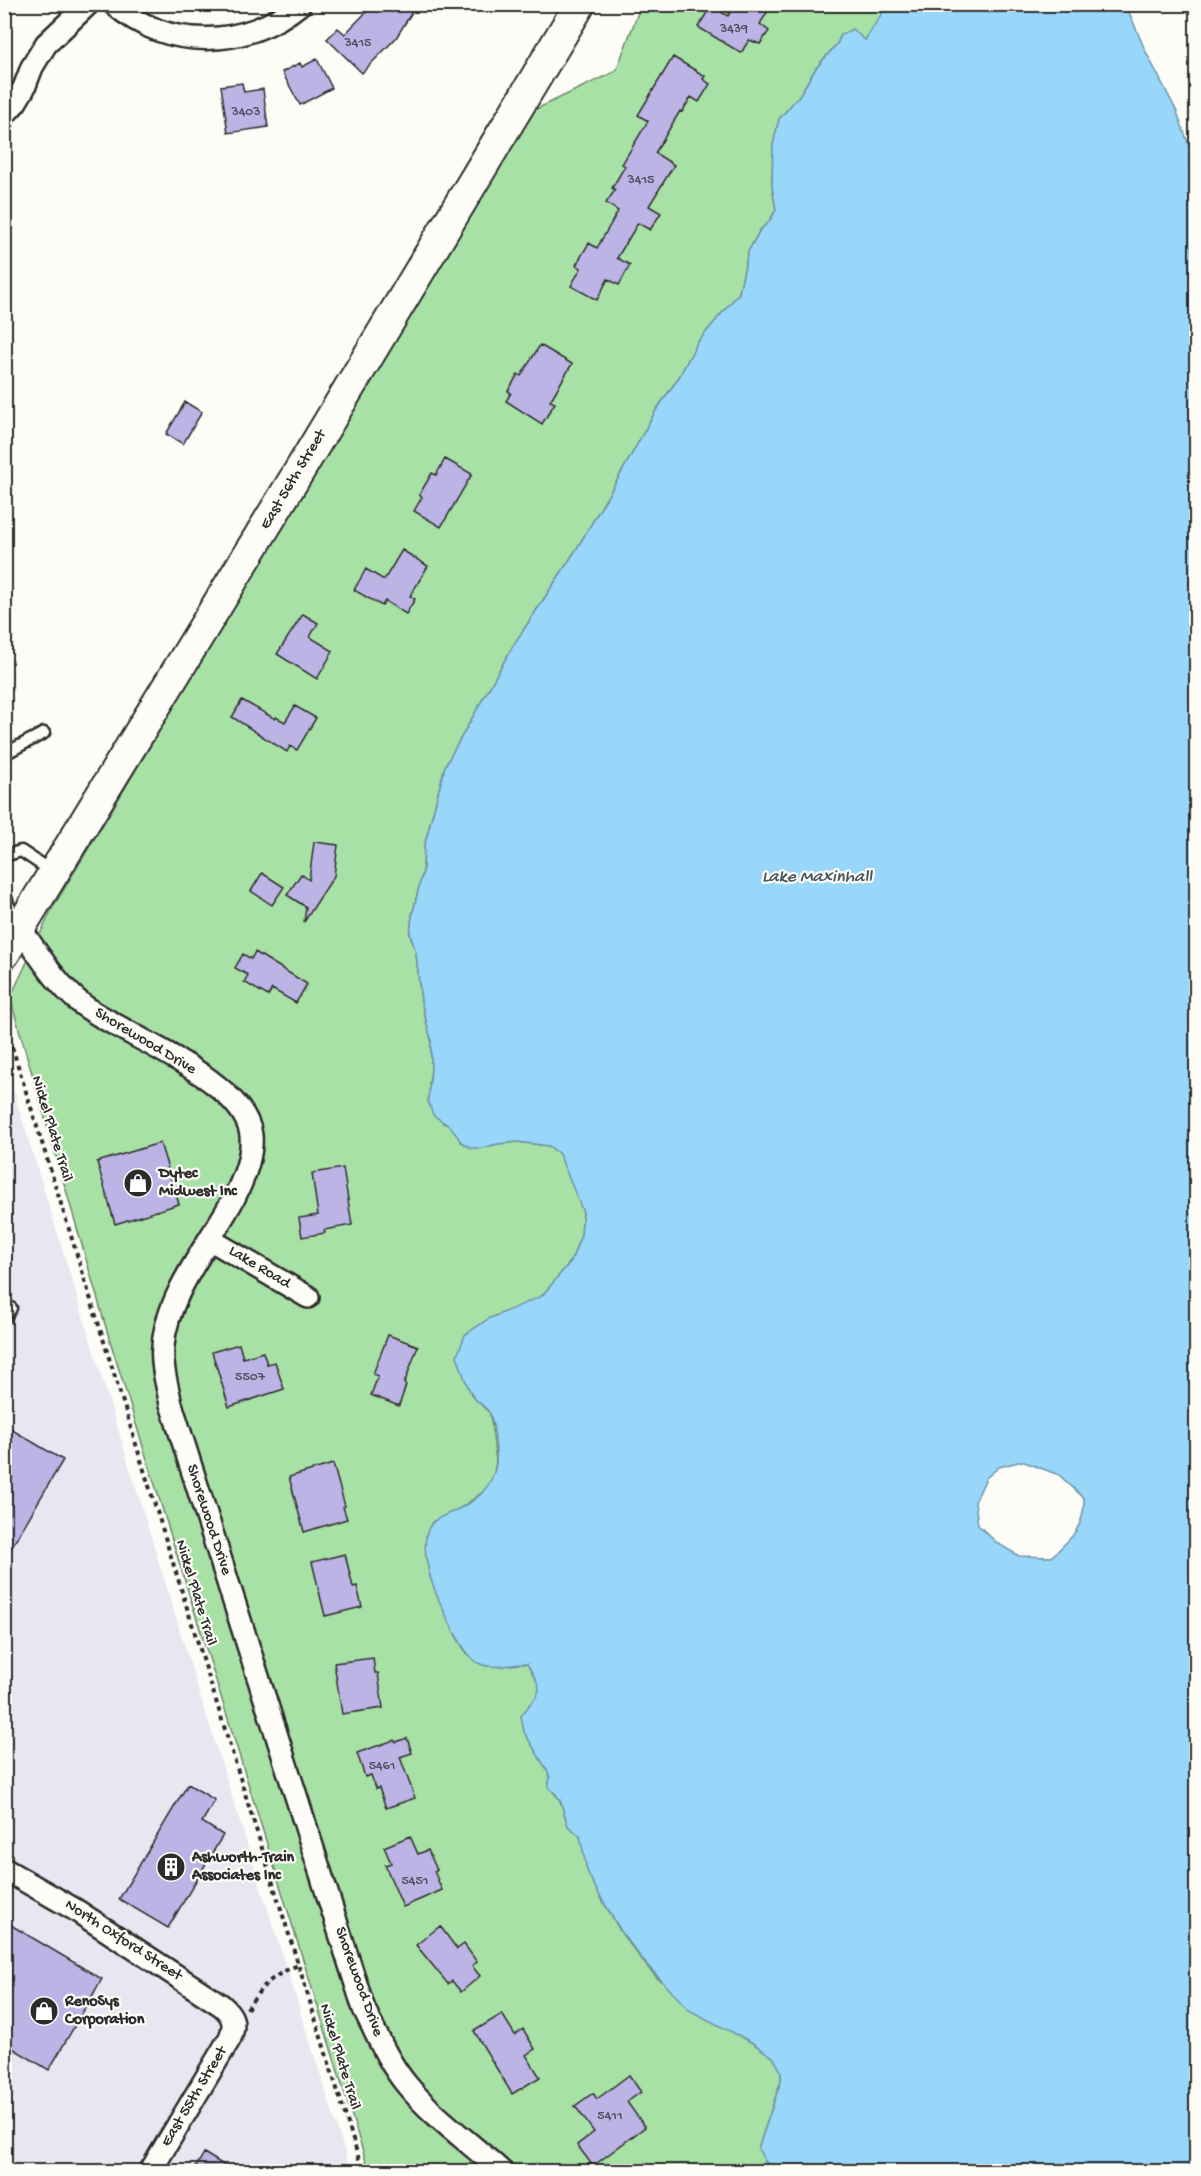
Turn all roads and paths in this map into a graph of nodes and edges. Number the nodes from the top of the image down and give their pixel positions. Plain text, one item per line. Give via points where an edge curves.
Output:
1 (88, 4) edge
2 (114, 4) edge
3 (300, 4) edge
4 (580, 4) edge
5 (4, 115) edge
6 (44, 733) dead end
7 (4, 757) edge
8 (4, 856) edge
9 (54, 874) junction
10 (4, 892) edge
11 (14, 938) edge
12 (4, 1021) edge
13 (211, 1240) junction
14 (308, 1297) dead end
15 (11, 1308) dead end
16 (4, 1319) edge
17 (4, 1869) edge
18 (298, 1965) junction
19 (234, 2026) junction
20 (150, 2172) edge
21 (363, 2172) edge
22 (502, 2172) edge

1 - 5 street via 46,44 24,88
2 - 3 street via 133,19 157,30 192,39 228,38 270,25
4 - 9 street, East 56th Street
6 - 7 lane
8 - 9 lane via 21,851
9 - 11 street, East 56th Street
10 - 11 lane
11 - 13 street, Shorewood Drive via 72,996 212,1082 243,1112 251,1135 249,1161
12 - 18 path, Nickel Plate Trail
13 - 14 street, Lake Road
13 - 22 street, Shorewood Drive via 182,1285 165,1332 163,1363 171,1404 364,2009 406,2084
15 - 16 lane
17 - 19 street, North Oxford Street via 74,1909 221,2005 229,2011
18 - 19 path via 260,1989
18 - 21 path, Nickel Plate Trail
19 - 20 street, East 55th Street

